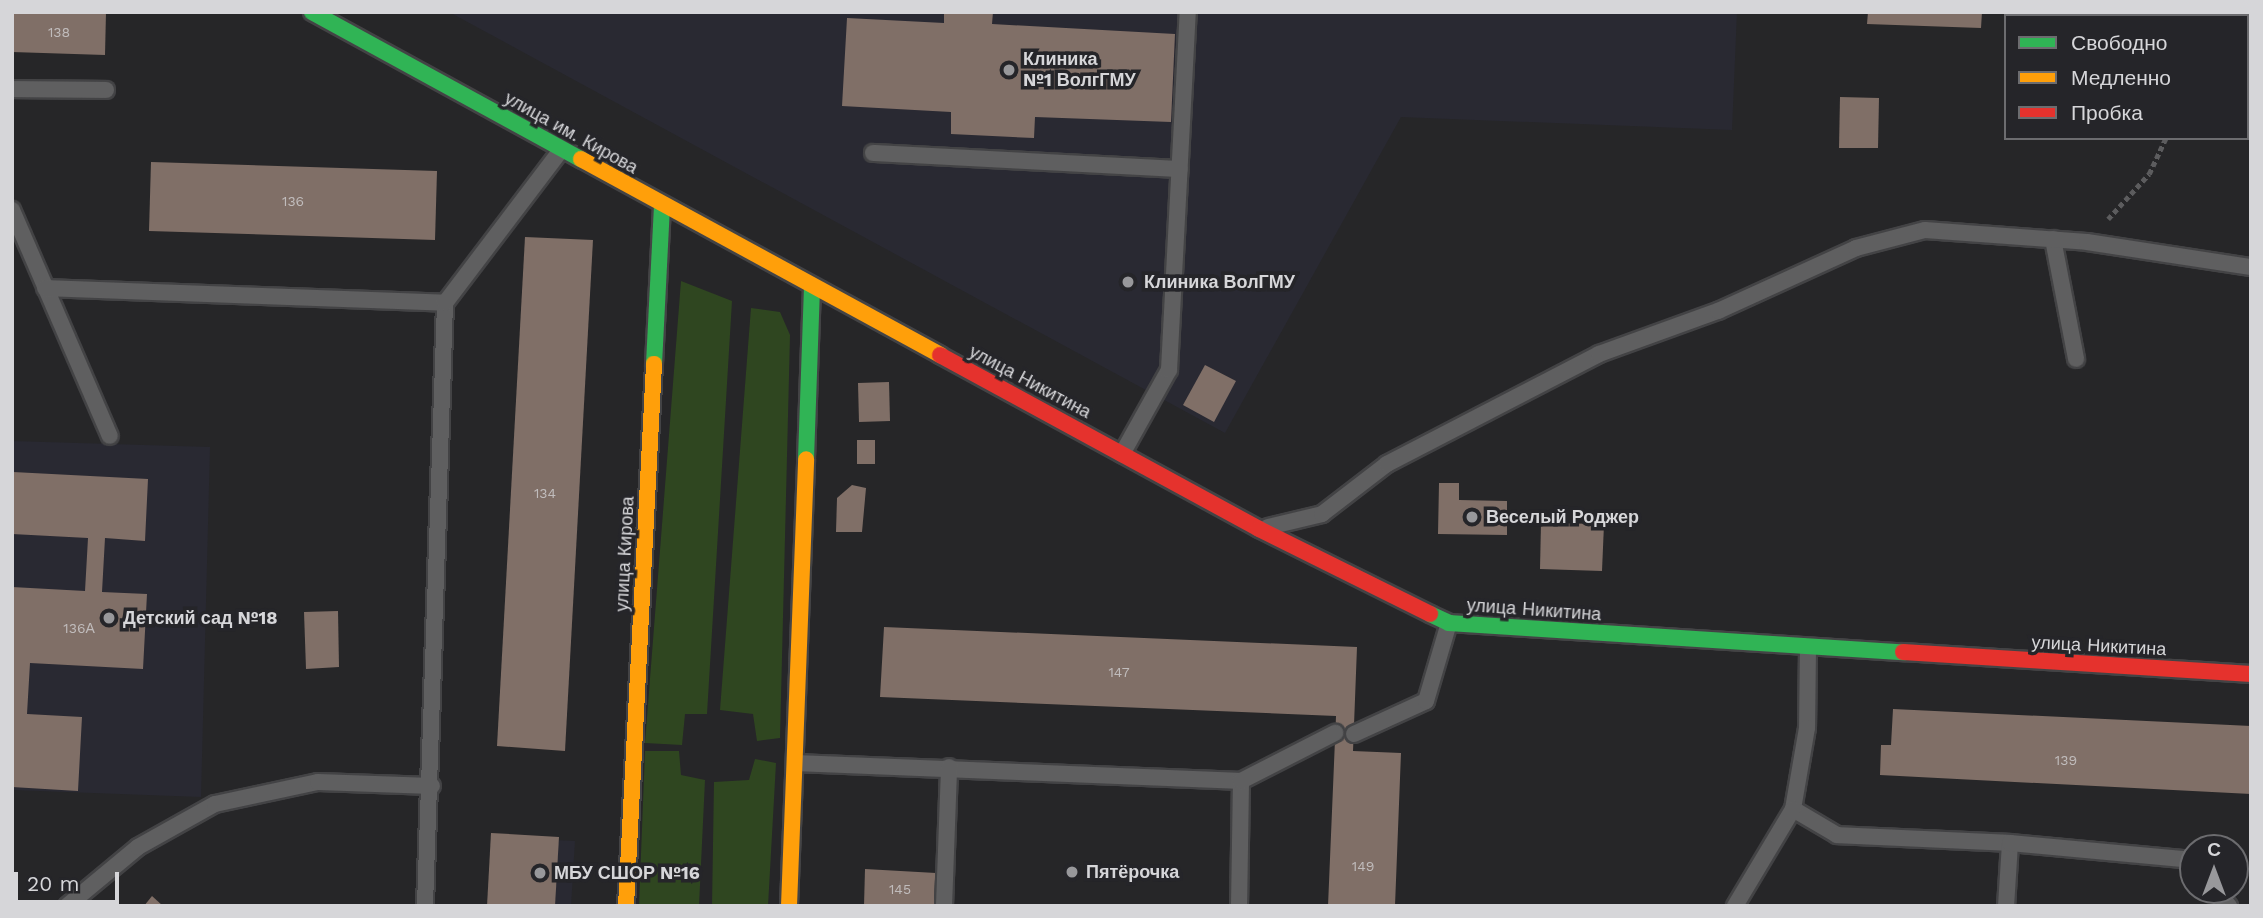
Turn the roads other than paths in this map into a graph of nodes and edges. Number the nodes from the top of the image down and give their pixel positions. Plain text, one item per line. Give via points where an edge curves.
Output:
1 (312, 12) edge
2 (1188, 12) edge
3 (12, 89) edge
4 (106, 90) dead end
5 (561, 150) junction
6 (873, 153) dead end
7 (1180, 169) junction
8 (662, 205) junction
9 (12, 210) edge
10 (2053, 239) junction
11 (2251, 267) edge
12 (812, 287) junction
13 (45, 288) junction
14 (445, 303) junction
15 (2076, 359) dead end
16 (110, 436) dead end
17 (1122, 454) junction
18 (1259, 529) junction
19 (1450, 623) junction
20 (1808, 649) junction
21 (2251, 674) edge
22 (1335, 733) dead end
23 (1354, 734) dead end
24 (797, 763) junction
25 (949, 767) junction
26 (1241, 781) junction
27 (432, 786) junction
28 (1793, 809) junction
29 (2010, 844) junction
30 (2179, 859) edge
31 (67, 906) edge
32 (425, 906) edge
33 (626, 906) edge
34 (789, 906) edge
35 (944, 906) edge
36 (1239, 906) edge
37 (1735, 906) edge
38 (2006, 906) edge

1 - 5 main road, улица им. Кирова
2 - 7 lane
3 - 4 lane
5 - 8 main road, улица им. Кирова
5 - 14 lane
6 - 7 lane
7 - 17 lane via 1169,370
8 - 12 main road, улица им. Кирова
8 - 33 main road, улица Кирова
9 - 13 lane
10 - 11 lane
10 - 15 lane
10 - 18 lane via 1925,230 1856,248 1718,311 1599,354 1387,464 1322,514
12 - 17 main road, улица Никитина
12 - 24 main road
13 - 14 lane
13 - 16 lane
14 - 27 lane
17 - 18 main road, улица Никитина
18 - 19 main road, улица Никитина
19 - 20 main road, улица Никитина
19 - 23 lane via 1426,701
20 - 21 main road, улица Никитина
20 - 28 lane via 1807,728
22 - 26 lane
24 - 25 lane
24 - 34 main road
25 - 26 lane
25 - 35 lane
26 - 36 lane
27 - 31 lane via 318,782 215,804 138,847
27 - 32 lane
28 - 29 lane via 1837,835
28 - 37 lane
29 - 30 lane
29 - 38 lane

